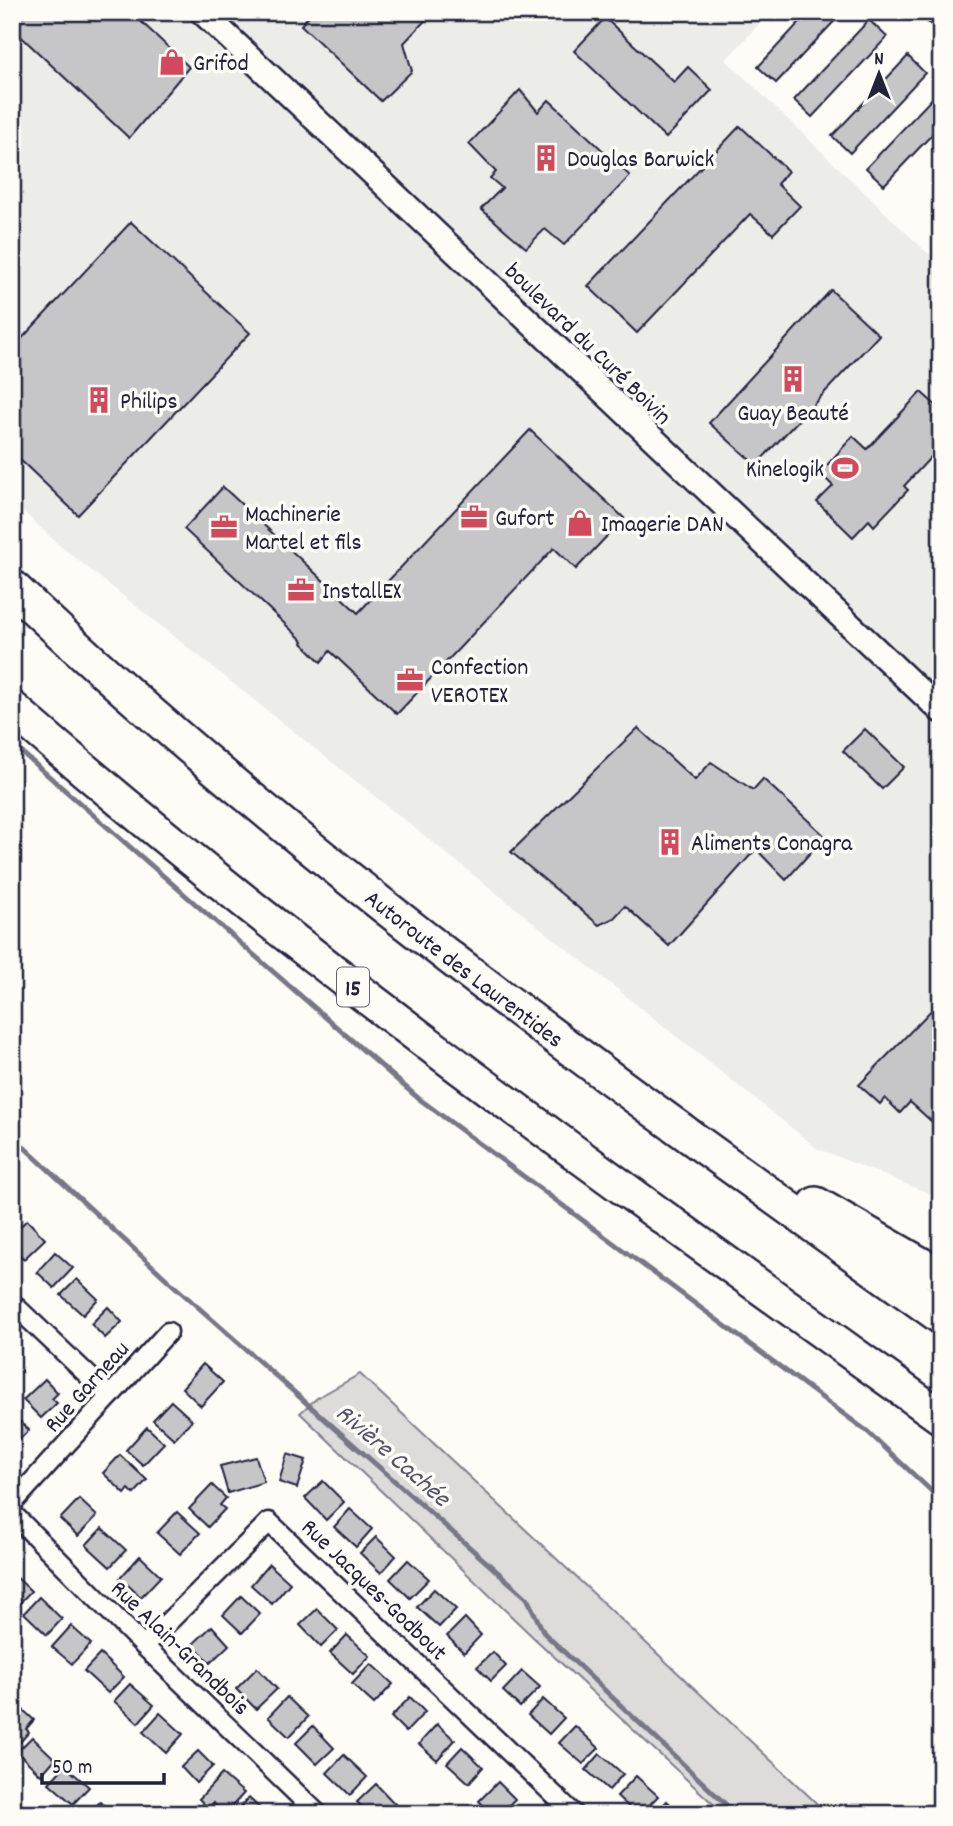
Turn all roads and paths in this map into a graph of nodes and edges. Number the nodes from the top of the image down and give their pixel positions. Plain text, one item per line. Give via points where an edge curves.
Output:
1 (202, 12) edge
2 (932, 12) edge
3 (941, 20) edge
4 (12, 587) edge
5 (12, 708) edge
6 (941, 711) edge
7 (663, 1116) junction
8 (941, 1276) edge
9 (12, 1303) edge
10 (941, 1317) edge
11 (168, 1332) dead end
12 (897, 1386) junction
13 (110, 1396) junction
14 (941, 1417) edge
15 (941, 1429) edge
16 (12, 1504) edge
17 (12, 1513) edge
18 (144, 1646) junction
19 (12, 1808) edge
20 (18, 1814) edge
21 (318, 1814) edge
22 (574, 1814) edge

1 - 6 street, boulevard du Curé Boivin
2 - 3 street
4 - 7 highway, Autoroute des Laurentides via 312,849
5 - 12 highway, 15 via 183,852 404,1026
7 - 8 highway
7 - 10 highway, Autoroute des Laurentides
9 - 13 street
11 - 13 street, Rue Garneau
12 - 14 highway, 15
12 - 15 highway
13 - 16 street, Rue Garneau
17 - 18 street, Rue Alain-Grandbois
18 - 21 street, Rue Alain-Grandbois
18 - 22 street, Rue Jacques-Godbout via 269,1522
19 - 20 street

